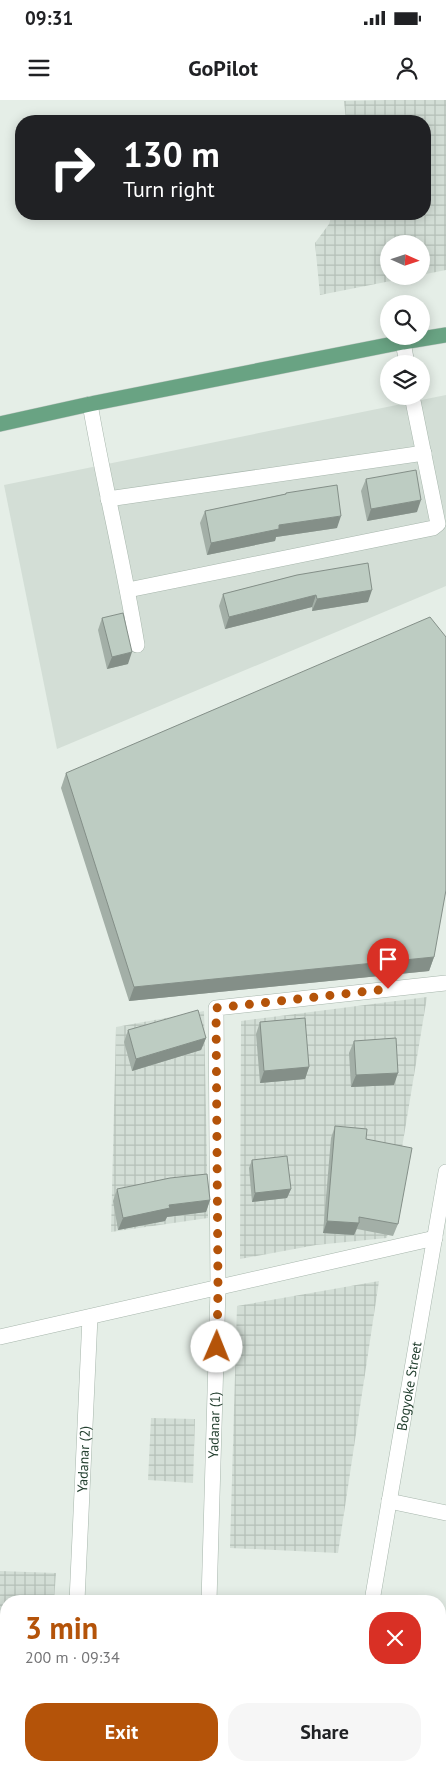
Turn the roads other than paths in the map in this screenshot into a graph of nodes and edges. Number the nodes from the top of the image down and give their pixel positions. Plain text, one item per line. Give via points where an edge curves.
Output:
1 (446, 335) edge
2 (430, 338) edge
3 (388, 345) edge
4 (90, 404) junction
5 (414, 405) edge
6 (0, 424) edge
7 (424, 453) junction
8 (108, 499) junction
9 (128, 590) junction
10 (137, 646) dead end
11 (446, 983) edge
12 (446, 1172) edge
13 (435, 1238) junction
14 (218, 1288) junction
15 (90, 1317) junction
16 (0, 1337) edge
17 (389, 1501) junction
18 (446, 1513) edge
19 (77, 1595) edge
20 (209, 1595) edge
21 (373, 1595) edge

1 - 2 main road
3 - 4 main road
4 - 6 main road
4 - 8 street
5 - 7 street
7 - 8 street
7 - 9 street via 438,524 433,528
8 - 9 street
9 - 10 street
11 - 14 street, Yadanar (1) via 216,1008
12 - 13 street, Bogyoke Street
13 - 14 street
13 - 17 street, Bogyoke Street
14 - 15 street
14 - 20 street, Yadanar (1)
15 - 16 street
15 - 19 street, Yadanar (2)
17 - 18 street
17 - 21 street, Bogyoke Street

